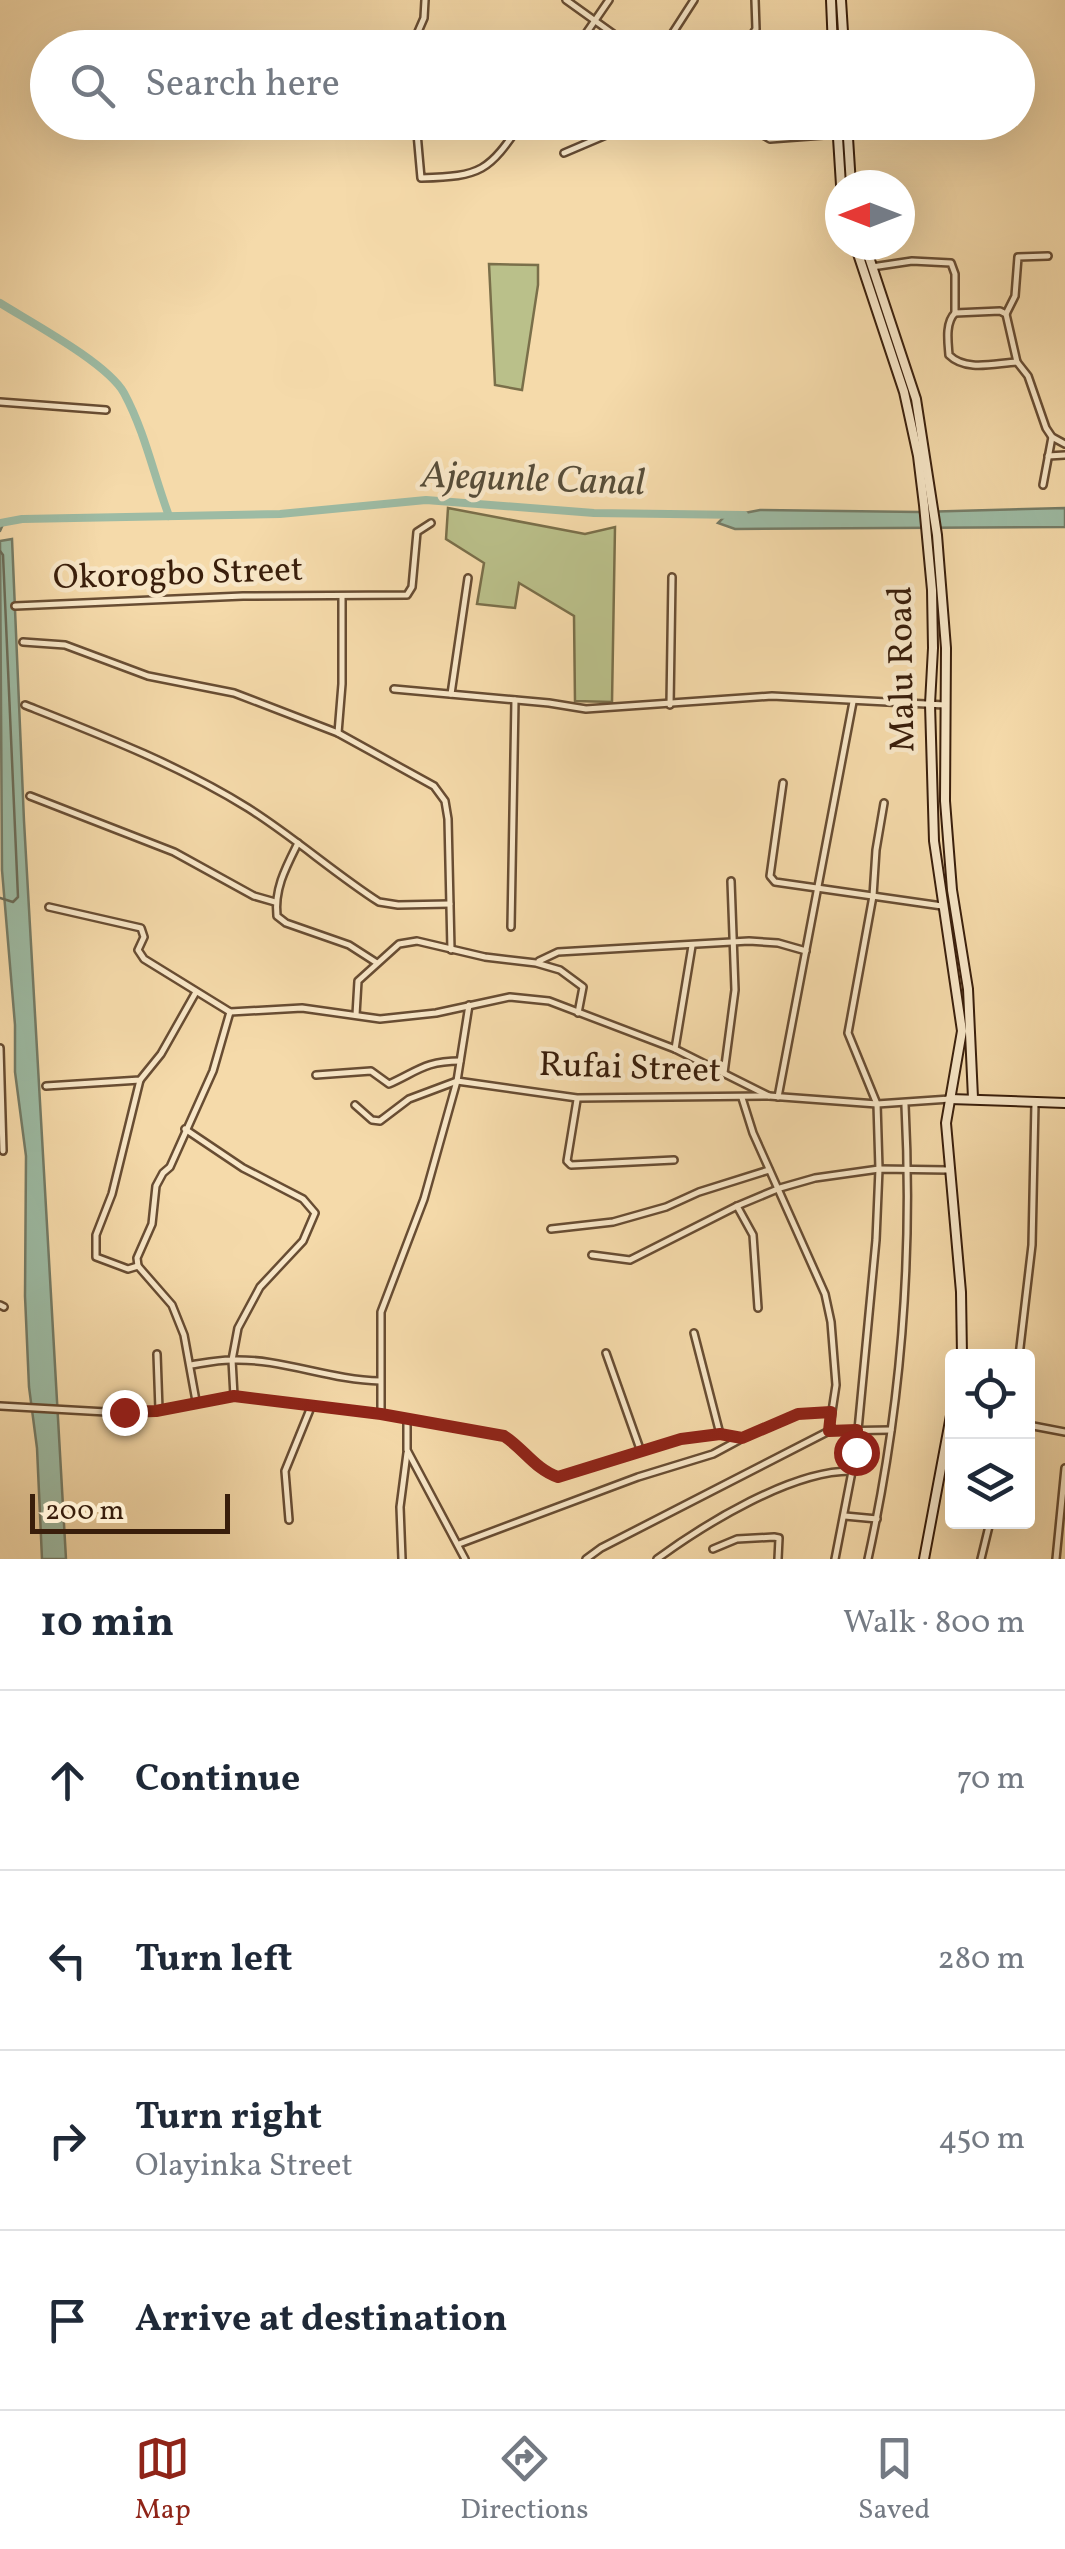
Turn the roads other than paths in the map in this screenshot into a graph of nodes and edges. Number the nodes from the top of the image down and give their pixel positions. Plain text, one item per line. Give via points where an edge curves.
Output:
1 (425, 0) edge
2 (566, 0) edge
3 (610, 0) edge
4 (694, 0) edge
5 (755, 0) edge
6 (831, 0) edge
7 (841, 0) edge
8 (596, 20) junction
9 (419, 30) edge
10 (589, 30) edge
11 (609, 30) edge
12 (674, 30) edge
13 (755, 30) edge
14 (833, 30) edge
15 (843, 30) edge
16 (418, 140) edge
17 (510, 140) edge
18 (595, 140) edge
19 (838, 140) edge
20 (848, 140) edge
21 (564, 154) dead end
22 (840, 170) edge
23 (849, 170) edge
24 (1048, 256) dead end
25 (860, 260) edge
26 (870, 260) edge
27 (872, 267) junction
28 (884, 301) junction
29 (874, 306) junction
30 (954, 314) junction
31 (1006, 314) junction
32 (1017, 362) junction
33 (0, 402) edge
34 (106, 410) dead end
35 (1052, 437) junction
36 (1065, 444) edge
37 (1065, 455) edge
38 (1048, 456) junction
39 (1043, 485) dead end
40 (928, 504) junction
41 (431, 523) dead end
42 (672, 577) dead end
43 (468, 578) dead end
44 (342, 596) junction
45 (15, 606) dead end
46 (23, 642) dead end
47 (394, 688) dead end
48 (451, 694) junction
49 (515, 699) junction
50 (853, 701) junction
51 (930, 704) junction
52 (25, 705) dead end
53 (670, 705) junction
54 (945, 705) junction
55 (338, 733) junction
56 (783, 783) dead end
57 (30, 796) dead end
58 (884, 804) dead end
59 (298, 843) junction
60 (731, 881) dead end
61 (819, 887) junction
62 (940, 890) junction
63 (952, 890) junction
64 (874, 896) junction
65 (276, 902) junction
66 (450, 904) junction
67 (942, 906) junction
68 (49, 907) dead end
69 (511, 927) dead end
70 (733, 944) junction
71 (692, 946) junction
72 (451, 950) junction
73 (806, 951) junction
74 (377, 963) junction
75 (536, 963) junction
76 (196, 992) junction
77 (469, 1005) junction
78 (230, 1012) junction
79 (578, 1013) junction
80 (356, 1015) junction
81 (0, 1048) edge
82 (674, 1048) junction
83 (460, 1061) junction
84 (316, 1074) dead end
85 (724, 1074) junction
86 (140, 1080) junction
87 (457, 1081) junction
88 (972, 1084) junction
89 (1, 1085) edge
90 (46, 1086) dead end
91 (952, 1086) junction
92 (769, 1096) junction
93 (778, 1096) junction
94 (577, 1098) junction
95 (742, 1098) junction
96 (973, 1098) junction
97 (949, 1102) junction
98 (1035, 1103) junction
99 (1065, 1103) edge
100 (355, 1104) dead end
101 (877, 1104) junction
102 (905, 1104) junction
103 (185, 1129) junction
104 (3, 1151) dead end
105 (674, 1160) dead end
106 (879, 1169) junction
107 (770, 1170) junction
108 (908, 1170) junction
109 (948, 1170) junction
110 (780, 1188) junction
111 (737, 1206) junction
112 (551, 1230) dead end
113 (592, 1255) dead end
114 (138, 1266) junction
115 (758, 1308) dead end
116 (694, 1333) dead end
117 (962, 1349) edge
118 (1020, 1349) edge
119 (157, 1354) dead end
120 (606, 1354) dead end
121 (232, 1360) junction
122 (191, 1365) junction
123 (380, 1381) junction
124 (234, 1396) junction
125 (196, 1401) junction
126 (0, 1406) edge
127 (311, 1407) junction
128 (158, 1411) junction
129 (831, 1412) junction
130 (381, 1414) junction
131 (407, 1420) junction
132 (1035, 1426) edge
133 (857, 1430) junction
134 (891, 1430) junction
135 (829, 1431) junction
136 (1065, 1432) edge
137 (720, 1434) junction
138 (742, 1438) junction
139 (949, 1439) edge
140 (407, 1450) junction
141 (641, 1450) junction
142 (1065, 1468) edge
143 (852, 1471) junction
144 (845, 1516) junction
145 (877, 1519) junction
146 (289, 1520) dead end
147 (988, 1529) edge
148 (458, 1544) junction
149 (713, 1549) dead end
150 (590, 1558) edge
151 (402, 1559) edge
152 (465, 1559) edge
153 (657, 1559) edge
154 (778, 1559) edge
155 (835, 1559) edge
156 (868, 1559) edge
157 (924, 1559) edge
158 (981, 1559) edge
159 (1056, 1559) edge

1 - 9 street
2 - 8 street
3 - 8 street
4 - 12 street
5 - 13 street
6 - 14 main road
7 - 15 main road
8 - 10 street
8 - 11 street
16 - 17 street via 421,178 481,171
18 - 21 street
19 - 22 main road
20 - 23 main road
24 - 31 street via 1018,257 1015,296
25 - 29 main road, Malu Road
26 - 27 main road, Malu Road
27 - 28 main road, Malu Road
27 - 30 street via 952,263
28 - 29 main road
28 - 40 main road, Malu Road via 916,399
29 - 40 main road, Malu Road via 904,392
30 - 31 street
30 - 32 street via 948,345 956,362
31 - 32 street
32 - 35 street
33 - 34 street
35 - 36 street
35 - 38 street
37 - 38 street
38 - 39 street
40 - 51 main road, Malu Road
40 - 54 main road, Malu Road via 937,534
41 - 44 street, Okorogbo Street via 416,536 411,593
42 - 53 street
43 - 48 street
44 - 45 street, Okorogbo Street
44 - 55 street
46 - 55 street via 65,645 148,676 234,693
47 - 48 street
48 - 49 street
49 - 53 street via 586,709
49 - 69 street
50 - 51 street
50 - 53 street via 772,696
50 - 61 street
51 - 54 street
51 - 62 main road, Malu Road
52 - 59 street via 162,763 244,805
54 - 63 main road, Malu Road
55 - 66 street via 434,786 445,801
56 - 61 street via 770,876 781,884
57 - 65 street via 174,852
58 - 64 street
59 - 65 street
59 - 66 street via 380,902
60 - 70 street
61 - 64 street
61 - 73 street
62 - 63 main road
62 - 67 main road, Malu Road
63 - 88 main road, Malu Road via 968,989
64 - 67 street
64 - 101 street via 848,1033
65 - 74 street via 281,920
66 - 72 street
67 - 91 main road, Malu Road via 962,1030
68 - 76 street via 141,928 140,955
70 - 71 street
70 - 73 street via 763,941
70 - 85 street via 735,990
71 - 75 street via 558,952
71 - 82 street
72 - 74 street via 406,942
72 - 75 street
73 - 93 street
74 - 80 street via 357,985
75 - 79 street via 581,984
76 - 78 street
76 - 86 street
77 - 79 street via 526,997
77 - 80 street via 404,1018
77 - 83 street
78 - 80 street via 302,1008
78 - 103 street via 213,1071
79 - 82 street
81 - 89 street
82 - 85 street
83 - 84 street via 413,1068 389,1084 371,1070
83 - 87 street
85 - 92 street
86 - 90 street
86 - 114 street via 96,1234 96,1257 128,1269
87 - 94 street, Rufai Street
87 - 100 street via 408,1099 380,1121
87 - 123 street via 382,1312
88 - 91 main road
88 - 96 main road, Malu Road
89 - 104 street
91 - 97 main road, Malu Road
92 - 93 street, Rufai Street
92 - 95 street, Rufai Street
93 - 101 street, Rufai Street
94 - 95 street, Rufai Street
94 - 105 street via 571,1166
95 - 107 street
96 - 97 main road
96 - 98 main road
97 - 102 street, Rufai Street
97 - 109 main road, Malu Road
98 - 99 main road
98 - 118 street via 1033,1230
101 - 102 street, Rufai Street
101 - 106 street
102 - 108 street
103 - 114 street via 156,1186
103 - 121 street via 304,1199 316,1213 303,1241 260,1288 238,1328
106 - 108 street
106 - 110 street
106 - 133 street
107 - 110 street
107 - 112 street via 666,1208
108 - 109 street
108 - 134 street via 906,1308
109 - 117 main road, Malu Road
110 - 111 street
110 - 129 street via 828,1308 836,1385
111 - 113 street via 630,1260
111 - 115 street via 753,1235
114 - 122 street via 172,1305
116 - 137 street
119 - 128 street
120 - 141 street
121 - 122 street
121 - 123 street
121 - 124 street
122 - 125 street
123 - 130 street
124 - 125 street
124 - 127 street
125 - 128 street
126 - 128 street
127 - 130 street
127 - 146 street via 285,1472
129 - 135 street
129 - 138 street via 798,1414
130 - 131 street
131 - 140 street
131 - 141 street via 504,1436 546,1473 568,1476
132 - 136 street
133 - 134 street
133 - 135 street
133 - 143 street
134 - 145 street
135 - 150 street
137 - 138 street
137 - 141 street
138 - 148 street
139 - 157 main road
140 - 148 street
140 - 151 street
142 - 159 street
143 - 144 street
143 - 153 street via 818,1474 743,1505
144 - 145 street
144 - 155 street
145 - 156 street
147 - 158 street
148 - 152 street
149 - 154 street via 737,1539 774,1537

